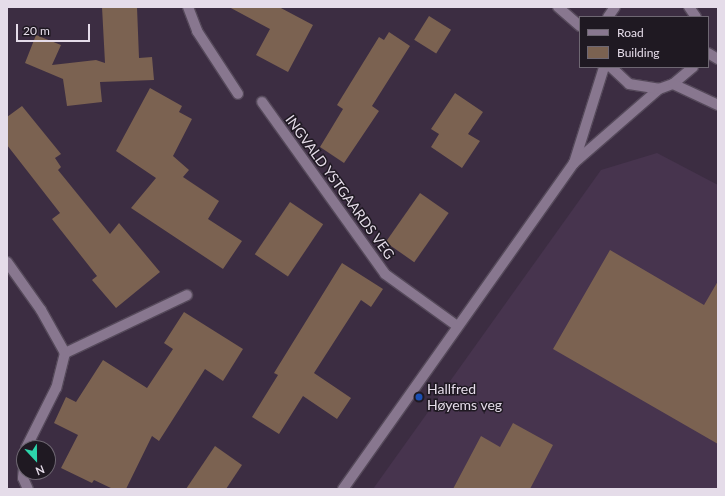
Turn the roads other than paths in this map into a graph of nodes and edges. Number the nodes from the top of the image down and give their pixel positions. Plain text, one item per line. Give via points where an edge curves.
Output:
1 (188, 7) edge
2 (558, 7) edge
3 (615, 7) edge
4 (609, 16) edge
5 (579, 25) edge
6 (709, 54) edge
7 (718, 59) edge
8 (604, 68) edge
9 (612, 68) edge
10 (692, 68) edge
11 (673, 84) junction
12 (659, 89) junction
13 (238, 94) dead end
14 (262, 102) dead end
15 (718, 105) edge
16 (574, 163) junction
17 (7, 262) edge
18 (187, 296) dead end
19 (457, 326) junction
20 (65, 353) junction
21 (30, 440) edge
22 (343, 489) edge

1 - 13 street via 198,31
2 - 5 street
3 - 4 street
6 - 7 street
8 - 16 street
9 - 12 street via 629,84
10 - 11 street
11 - 12 street
11 - 15 street
12 - 16 street
14 - 19 street, INGVALD YSTGAARDS VEG via 385,274
16 - 19 street
17 - 20 street via 41,310
18 - 20 street
19 - 22 street
20 - 21 street via 56,388

